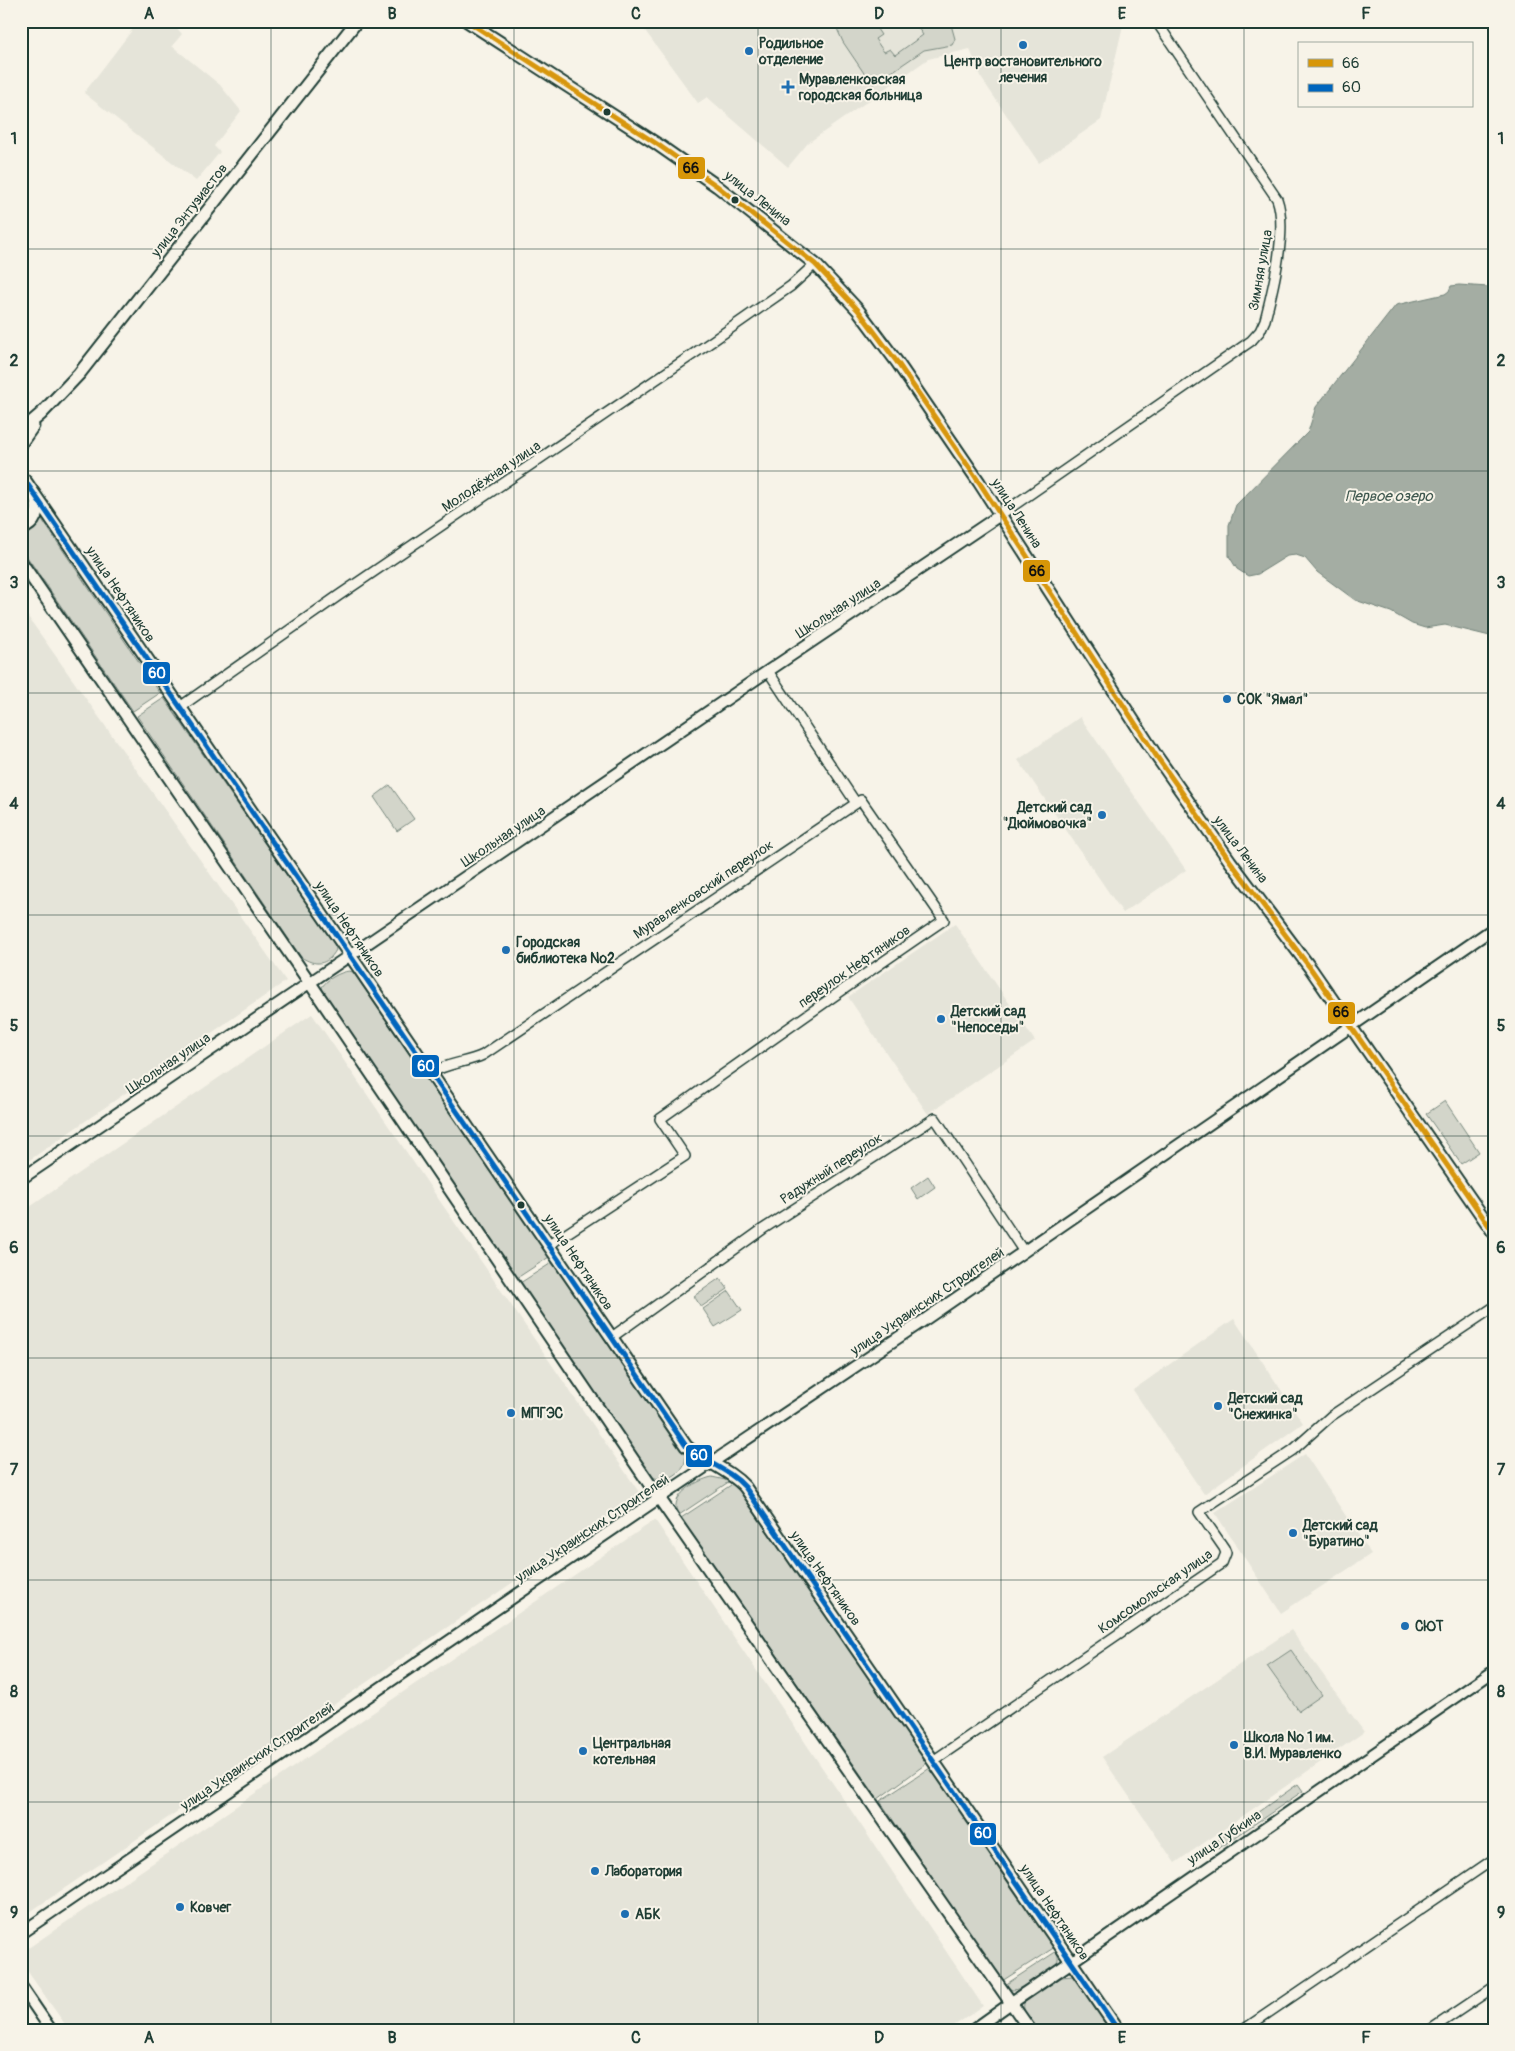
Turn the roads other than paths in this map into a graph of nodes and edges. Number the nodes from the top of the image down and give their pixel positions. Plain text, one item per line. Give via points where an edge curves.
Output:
1 (357, 21) edge
2 (467, 21) edge
3 (1156, 21) edge
4 (815, 264) junction
5 (41, 414) junction
6 (21, 431) edge
7 (21, 443) edge
8 (21, 471) edge
9 (24, 480) edge
10 (34, 493) junction
11 (1000, 515) junction
12 (21, 529) edge
13 (21, 562) edge
14 (768, 671) junction
15 (180, 707) junction
16 (859, 801) junction
17 (1494, 928) edge
18 (350, 956) junction
19 (310, 983) junction
20 (1350, 1026) junction
21 (430, 1073) junction
22 (21, 1179) edge
23 (1494, 1233) edge
24 (549, 1245) junction
25 (1024, 1252) junction
26 (1494, 1307) edge
27 (612, 1337) junction
28 (712, 1464) junction
29 (659, 1498) junction
30 (1494, 1671) edge
31 (933, 1761) junction
32 (1494, 1859) edge
33 (21, 1934) edge
34 (1071, 1962) junction
35 (21, 1986) edge
36 (1494, 1987) edge
37 (1011, 2003) junction
38 (51, 2030) edge
39 (973, 2030) edge
40 (1030, 2030) edge
41 (1118, 2030) edge
42 (1243, 2030) edge
43 (1430, 2030) edge

1 - 5 main road, улица Энтузиастов via 110,336
2 - 4 main road, улица Ленина via 698,171
3 - 11 street, Зимняя улица via 1279,205 1280,239 1265,320 1251,341
4 - 11 main road, улица Ленина via 858,310 897,362
4 - 15 street, Молодёжная улица via 791,286
5 - 6 main road, улица Энтузиастов
5 - 7 main road, улица Энтузиастов
8 - 9 main road
9 - 10 main road, улица Нефтяников
10 - 12 main road via 38,508 36,518
10 - 15 main road, улица Нефтяников
11 - 14 street, Школьная улица
11 - 20 main road, улица Ленина via 1155,754
13 - 19 main road
14 - 16 street, переулок Нефтяников
14 - 18 street, Школьная улица
15 - 18 main road, улица Нефтяников
16 - 21 street, Муравленковский переулок via 483,1055
16 - 24 street, переулок Нефтяников via 944,920 660,1119 685,1156
17 - 20 street, улица Украинских Строителей
18 - 19 street, Школьная улица
18 - 21 main road, улица Нефтяников
19 - 22 street, Школьная улица
19 - 29 main road
20 - 23 main road, улица Ленина
20 - 25 street, улица Украинских Строителей
21 - 24 main road, улица Нефтяников
24 - 27 main road, улица Нефтяников
25 - 27 street, Радужный переулок via 935,1118 763,1229
25 - 28 street, улица Украинских Строителей
26 - 31 street, Комсомольская улица via 1331,1416 1293,1450 1199,1512 1224,1548 1226,1553 1222,1563
27 - 28 main road, улица Нефтяников via 686,1446
28 - 29 street, улица Украинских Строителей
28 - 31 main road, улица Нефтяников via 745,1487
29 - 33 street, улица Украинских Строителей
29 - 37 main road
30 - 34 street, улица Губкина
31 - 34 main road, улица Нефтяников
32 - 42 street
34 - 37 main road, улица Губкина
34 - 41 main road, улица Нефтяников
35 - 38 street
36 - 43 street
37 - 39 street, улица Губкина
37 - 40 main road

